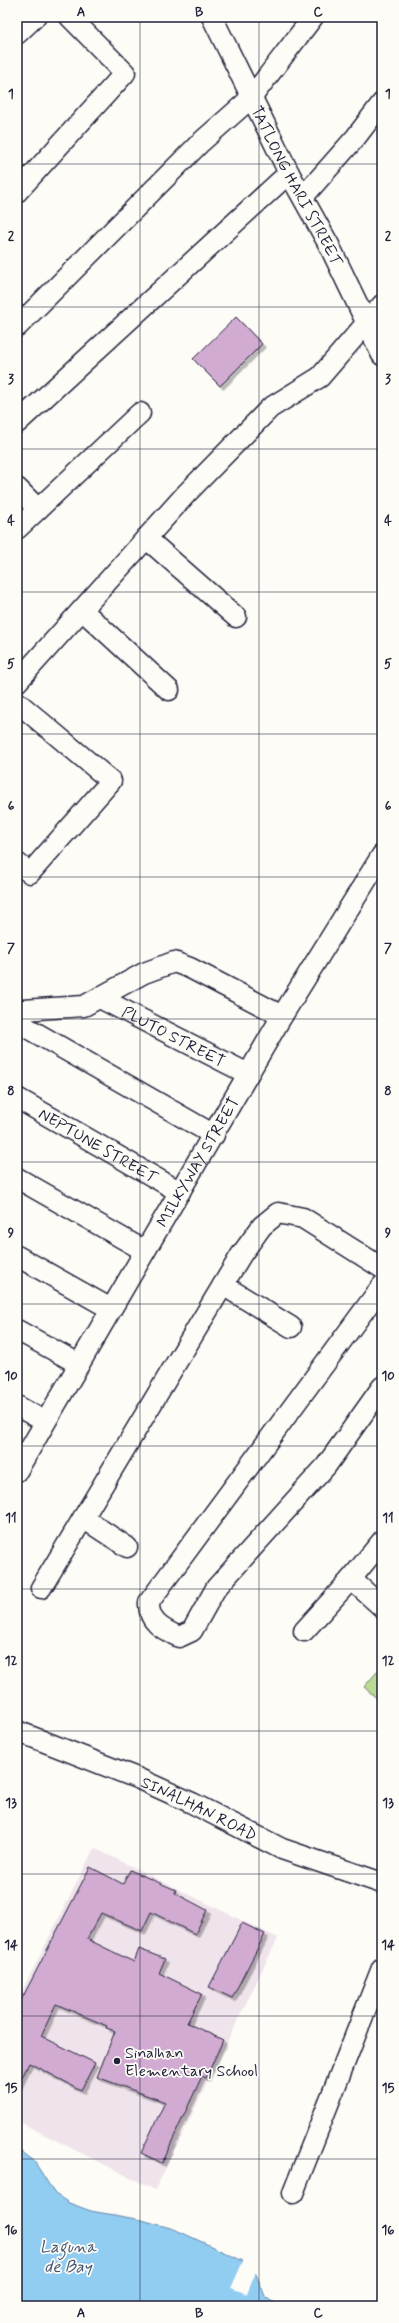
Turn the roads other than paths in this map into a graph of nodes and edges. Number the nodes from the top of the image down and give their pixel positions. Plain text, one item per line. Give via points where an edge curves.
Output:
1 (35, 17) edge
2 (70, 17) edge
3 (212, 17) edge
4 (313, 17) edge
5 (17, 34) edge
6 (251, 98) junction
7 (382, 103) edge
8 (289, 173) junction
9 (17, 192) edge
10 (303, 197) junction
11 (382, 305) edge
12 (367, 325) junction
13 (17, 327) edge
14 (382, 355) edge
15 (140, 413) dead end
16 (17, 423) edge
17 (17, 488) edge
18 (38, 509) junction
19 (17, 529) edge
20 (146, 538) junction
21 (82, 610) junction
22 (236, 617) dead end
23 (17, 682) edge
24 (169, 690) dead end
25 (17, 702) edge
26 (382, 855) edge
27 (17, 863) edge
28 (100, 998) junction
29 (17, 1013) edge
30 (282, 1016) junction
31 (17, 1022) edge
32 (248, 1074) junction
33 (17, 1098) edge
34 (214, 1135) junction
35 (17, 1178) edge
36 (180, 1192) junction
37 (145, 1251) junction
38 (17, 1256) edge
39 (382, 1268) edge
40 (223, 1285) junction
41 (382, 1286) edge
42 (111, 1309) junction
43 (291, 1328) dead end
44 (17, 1330) edge
45 (80, 1364) junction
46 (382, 1387) edge
47 (17, 1406) edge
48 (44, 1421) junction
49 (17, 1471) edge
50 (83, 1518) junction
51 (382, 1541) edge
52 (127, 1547) dead end
53 (352, 1579) junction
54 (41, 1588) dead end
55 (382, 1607) edge
56 (304, 1631) dead end
57 (17, 1731) edge
58 (382, 1883) edge
59 (382, 1968) edge
60 (293, 2193) dead end

1 - 5 street
2 - 9 street via 126,73
3 - 6 street, TATLONG HARI STREET
4 - 6 street
6 - 8 street, TATLONG HARI STREET
6 - 13 street via 207,136
7 - 10 street
8 - 10 street, TATLONG HARI STREET
8 - 16 street
10 - 12 street, TATLONG HARI STREET via 329,244
11 - 12 street
12 - 14 street, TATLONG HARI STREET
12 - 20 street via 320,377 270,408
15 - 18 street
17 - 18 street
18 - 19 street
20 - 21 street
20 - 22 street
21 - 23 street
21 - 24 street
25 - 27 street via 111,781 30,873
26 - 30 street, MILKYWAY STREET
28 - 29 street via 84,1006 23,1010
28 - 30 street via 144,973 174,962
28 - 32 street, PLUTO STREET
30 - 32 street, MILKYWAY STREET
31 - 34 street
32 - 34 street, MILKYWAY STREET
33 - 36 street, NEPTUNE STREET
34 - 36 street, MILKYWAY STREET
35 - 37 street
36 - 37 street, MILKYWAY STREET
37 - 42 street, MILKYWAY STREET
38 - 42 street
39 - 40 street via 303,1218 278,1213 262,1226
40 - 43 street
40 - 50 street
41 - 46 street via 149,1602 148,1610 153,1621 179,1637 192,1631 216,1588 326,1466
42 - 45 street, MILKYWAY STREET
44 - 45 street
45 - 48 street, MILKYWAY STREET
47 - 48 street
48 - 49 street, MILKYWAY STREET
50 - 52 street
50 - 54 street
51 - 53 street
53 - 55 street
53 - 56 street
57 - 58 street, SINALHAN ROAD via 137,1778 282,1849
59 - 60 street

